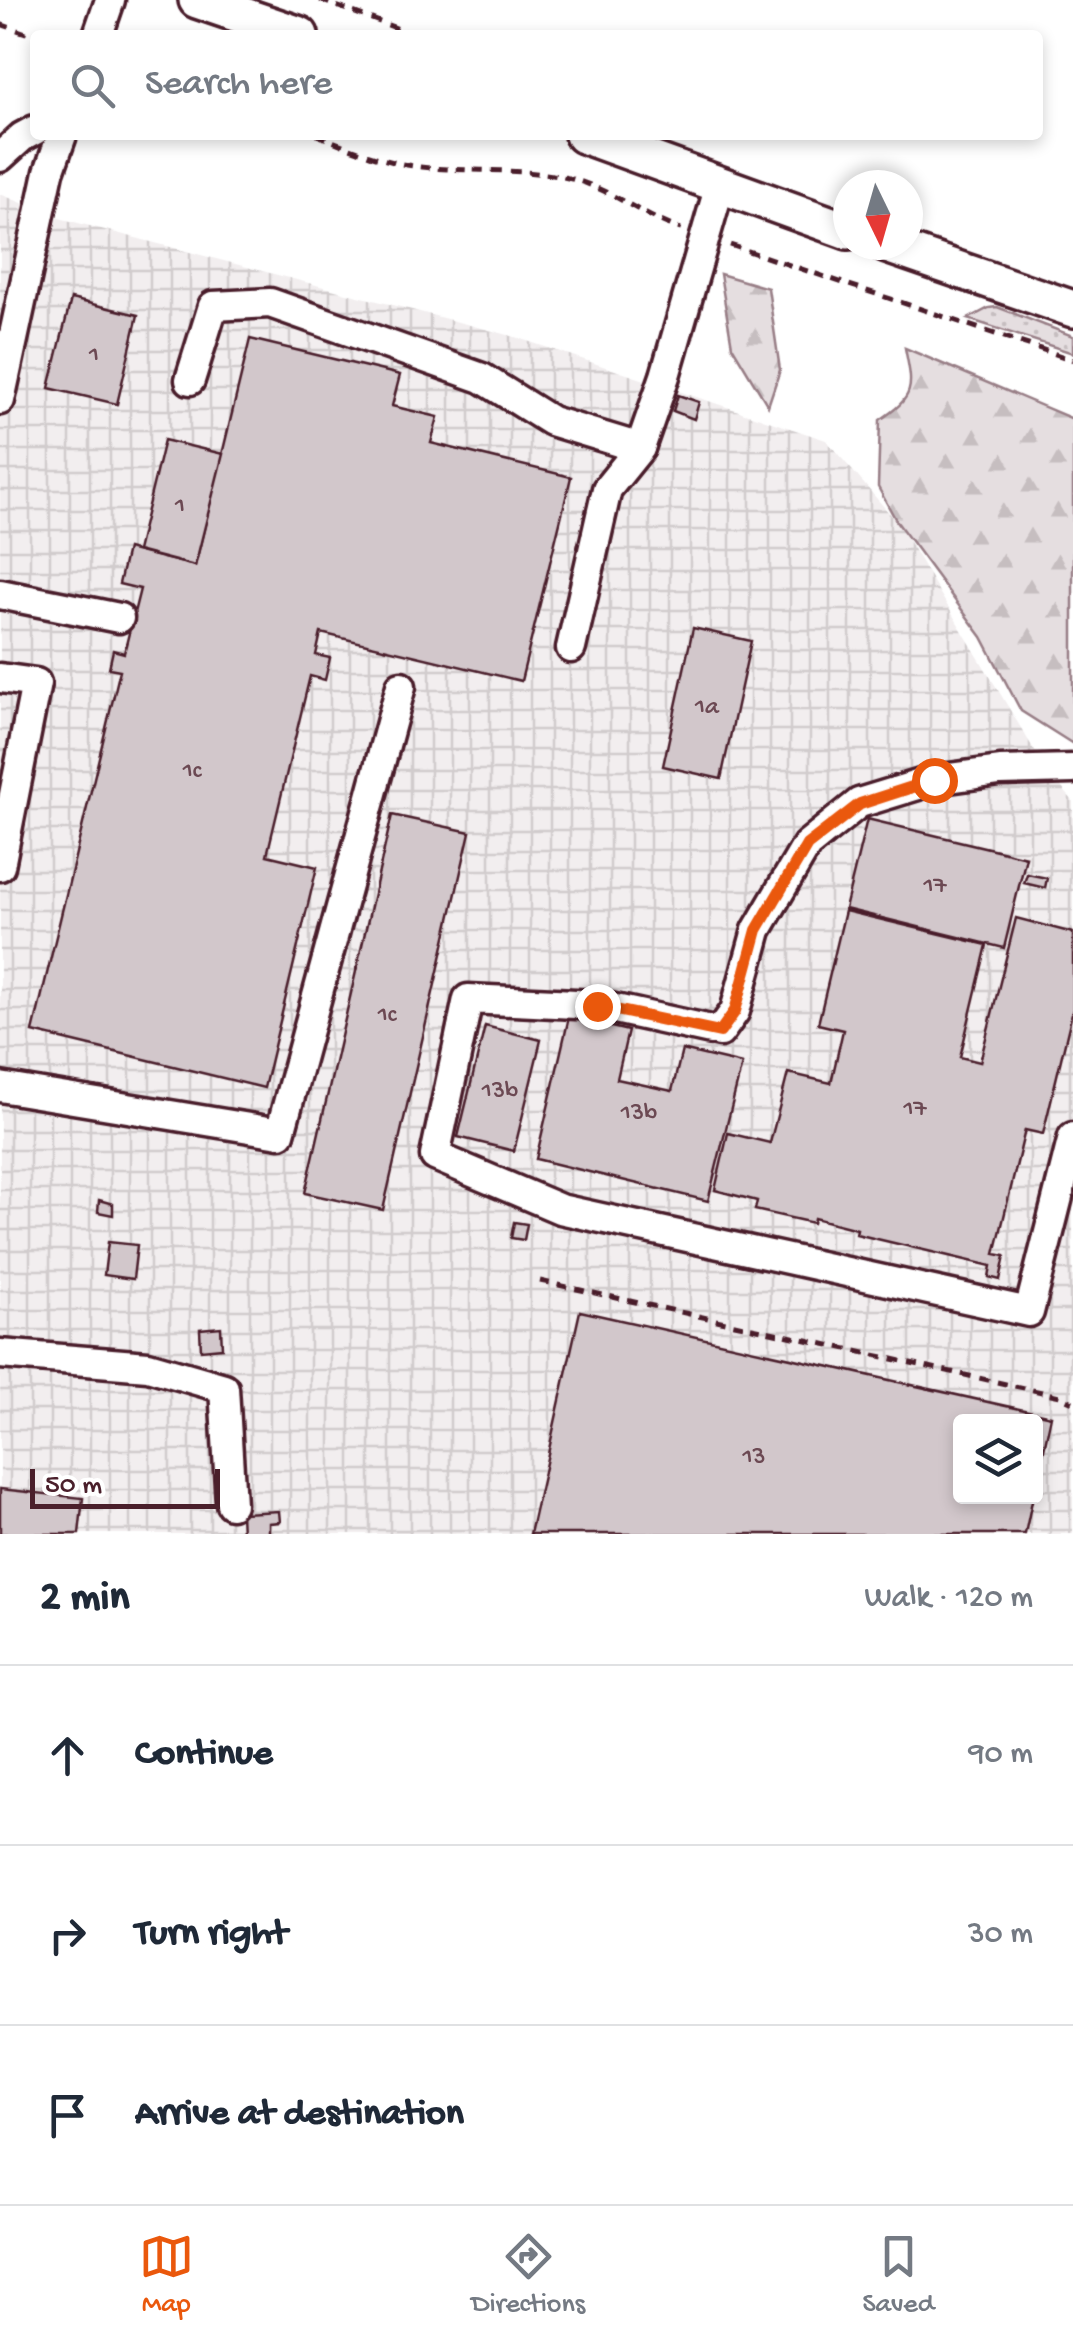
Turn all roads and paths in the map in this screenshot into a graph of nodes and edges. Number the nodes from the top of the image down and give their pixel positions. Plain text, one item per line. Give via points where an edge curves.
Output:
1 (110, 0) edge
2 (197, 0) edge
3 (320, 0) edge
4 (0, 24) edge
5 (100, 30) edge
6 (285, 30) edge
7 (401, 30) edge
8 (30, 34) edge
9 (30, 133) edge
10 (60, 140) edge
11 (598, 140) edge
12 (0, 158) edge
13 (720, 185) junction
14 (833, 226) edge
15 (923, 257) edge
16 (1073, 309) edge
17 (190, 380) dead end
18 (0, 400) edge
19 (640, 448) junction
20 (0, 594) edge
21 (119, 618) dead end
22 (571, 648) dead end
23 (0, 678) edge
24 (402, 686) dead end
25 (1073, 769) edge
26 (0, 866) edge
27 (0, 1086) edge
28 (1072, 1149) edge
29 (540, 1281) dead end
30 (0, 1354) edge
31 (1073, 1402) edge
32 (231, 1504) dead end

1 - 5 lane
2 - 6 main road
3 - 7 path
4 - 8 path
9 - 12 lane
10 - 18 lane
11 - 13 main road
13 - 14 main road
13 - 19 lane
15 - 16 main road
17 - 19 lane via 213,306 270,303 482,378 551,421
19 - 22 lane via 607,489
20 - 21 lane
23 - 26 lane via 36,683
24 - 27 lane via 280,1133
25 - 28 lane via 934,780 860,804 807,845 757,930 735,1011 720,1032 597,1006 468,999 435,1156 560,1209 1029,1312
29 - 31 path
30 - 32 lane via 148,1366 224,1388

